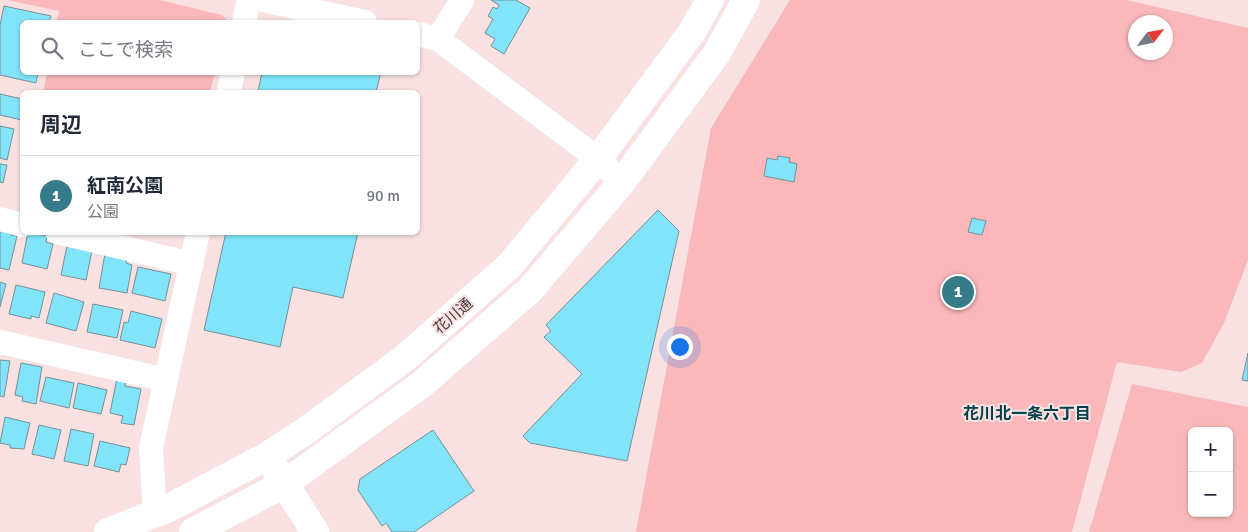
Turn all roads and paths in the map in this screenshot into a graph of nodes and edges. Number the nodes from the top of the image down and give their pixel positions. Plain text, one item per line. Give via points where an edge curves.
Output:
1 (249, 0) edge
2 (262, 0) edge
3 (462, 0) edge
4 (710, 0) edge
5 (746, 0) edge
6 (244, 20) edge
7 (356, 20) edge
8 (428, 36) edge
9 (232, 75) edge
10 (229, 90) edge
11 (598, 159) junction
12 (622, 182) junction
13 (0, 219) edge
14 (20, 224) edge
15 (70, 235) edge
16 (197, 235) edge
17 (192, 264) junction
18 (0, 342) edge
19 (166, 380) junction
20 (268, 456) junction
21 (284, 484) junction
22 (155, 513) junction
23 (108, 532) edge
24 (193, 532) edge
25 (315, 532) edge

1 - 6 street
2 - 7 street
3 - 8 street
4 - 11 street, 花川通 via 692,32
5 - 12 street, 花川通 via 717,53
8 - 11 street
9 - 10 street
11 - 12 street
11 - 20 street, 花川通 via 509,266 405,358
12 - 21 street, 花川通 via 530,290 422,384
13 - 14 street
15 - 17 street
16 - 17 street
17 - 19 street
18 - 19 street
19 - 22 street via 151,448
20 - 21 street
20 - 22 street, 花川通
21 - 24 street, 花川通
21 - 25 street
22 - 23 street, 花川通

